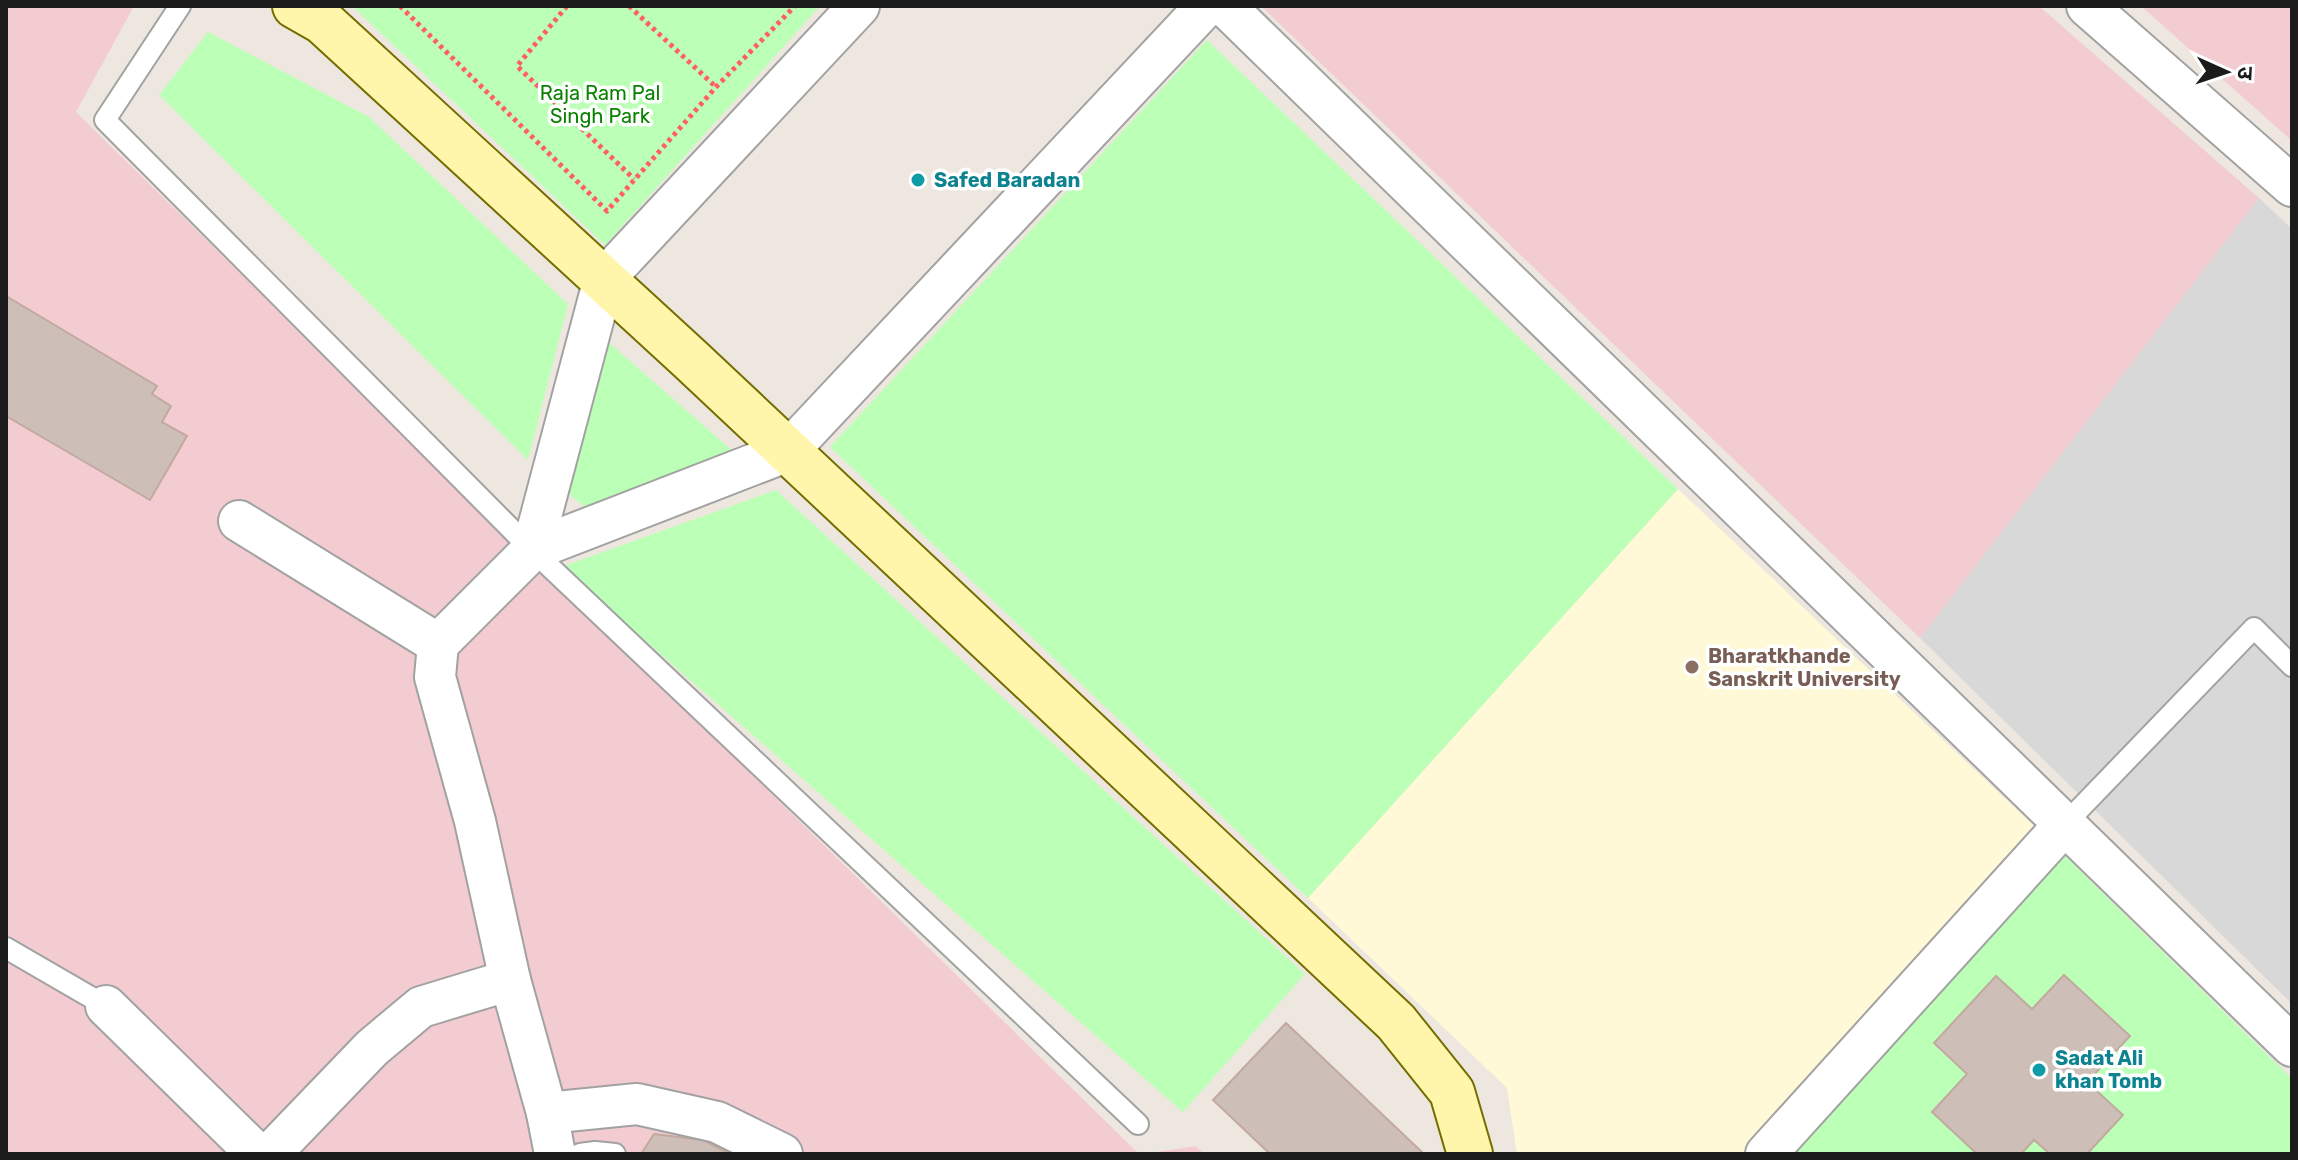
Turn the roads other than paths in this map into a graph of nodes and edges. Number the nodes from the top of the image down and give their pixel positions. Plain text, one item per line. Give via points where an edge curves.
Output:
1 (180, 6) edge
2 (295, 6) edge
3 (859, 6) edge
4 (1206, 6) edge
5 (1225, 6) edge
6 (2087, 6) edge
7 (2292, 186) edge
8 (604, 279) junction
9 (788, 451) junction
10 (239, 521) dead end
11 (532, 550) junction
12 (438, 644) junction
13 (2292, 666) edge
14 (2064, 825) junction
15 (6, 948) edge
16 (510, 980) junction
17 (106, 1006) joint
18 (2292, 1046) edge
19 (547, 1113) junction
20 (1138, 1124) dead end
21 (257, 1154) edge
22 (270, 1154) edge
23 (555, 1154) edge
24 (580, 1154) edge
25 (615, 1154) edge
26 (782, 1154) edge
27 (1470, 1154) edge
28 (1766, 1154) edge

1 - 11 lane via 105,120
2 - 8 street via 323,22
3 - 8 street
4 - 9 street
5 - 14 street
6 - 7 street
8 - 9 street
8 - 11 street
9 - 11 street
9 - 27 street via 1396,1022 1452,1092
10 - 12 street
11 - 12 street
11 - 20 lane
12 - 16 street via 435,677 475,821
13 - 14 lane via 2254,628
14 - 18 street
14 - 28 street
15 - 17 lane
16 - 19 street
16 - 22 street via 421,1007 372,1048
17 - 21 street
19 - 23 street
19 - 26 street via 637,1104 717,1122
24 - 25 lane

